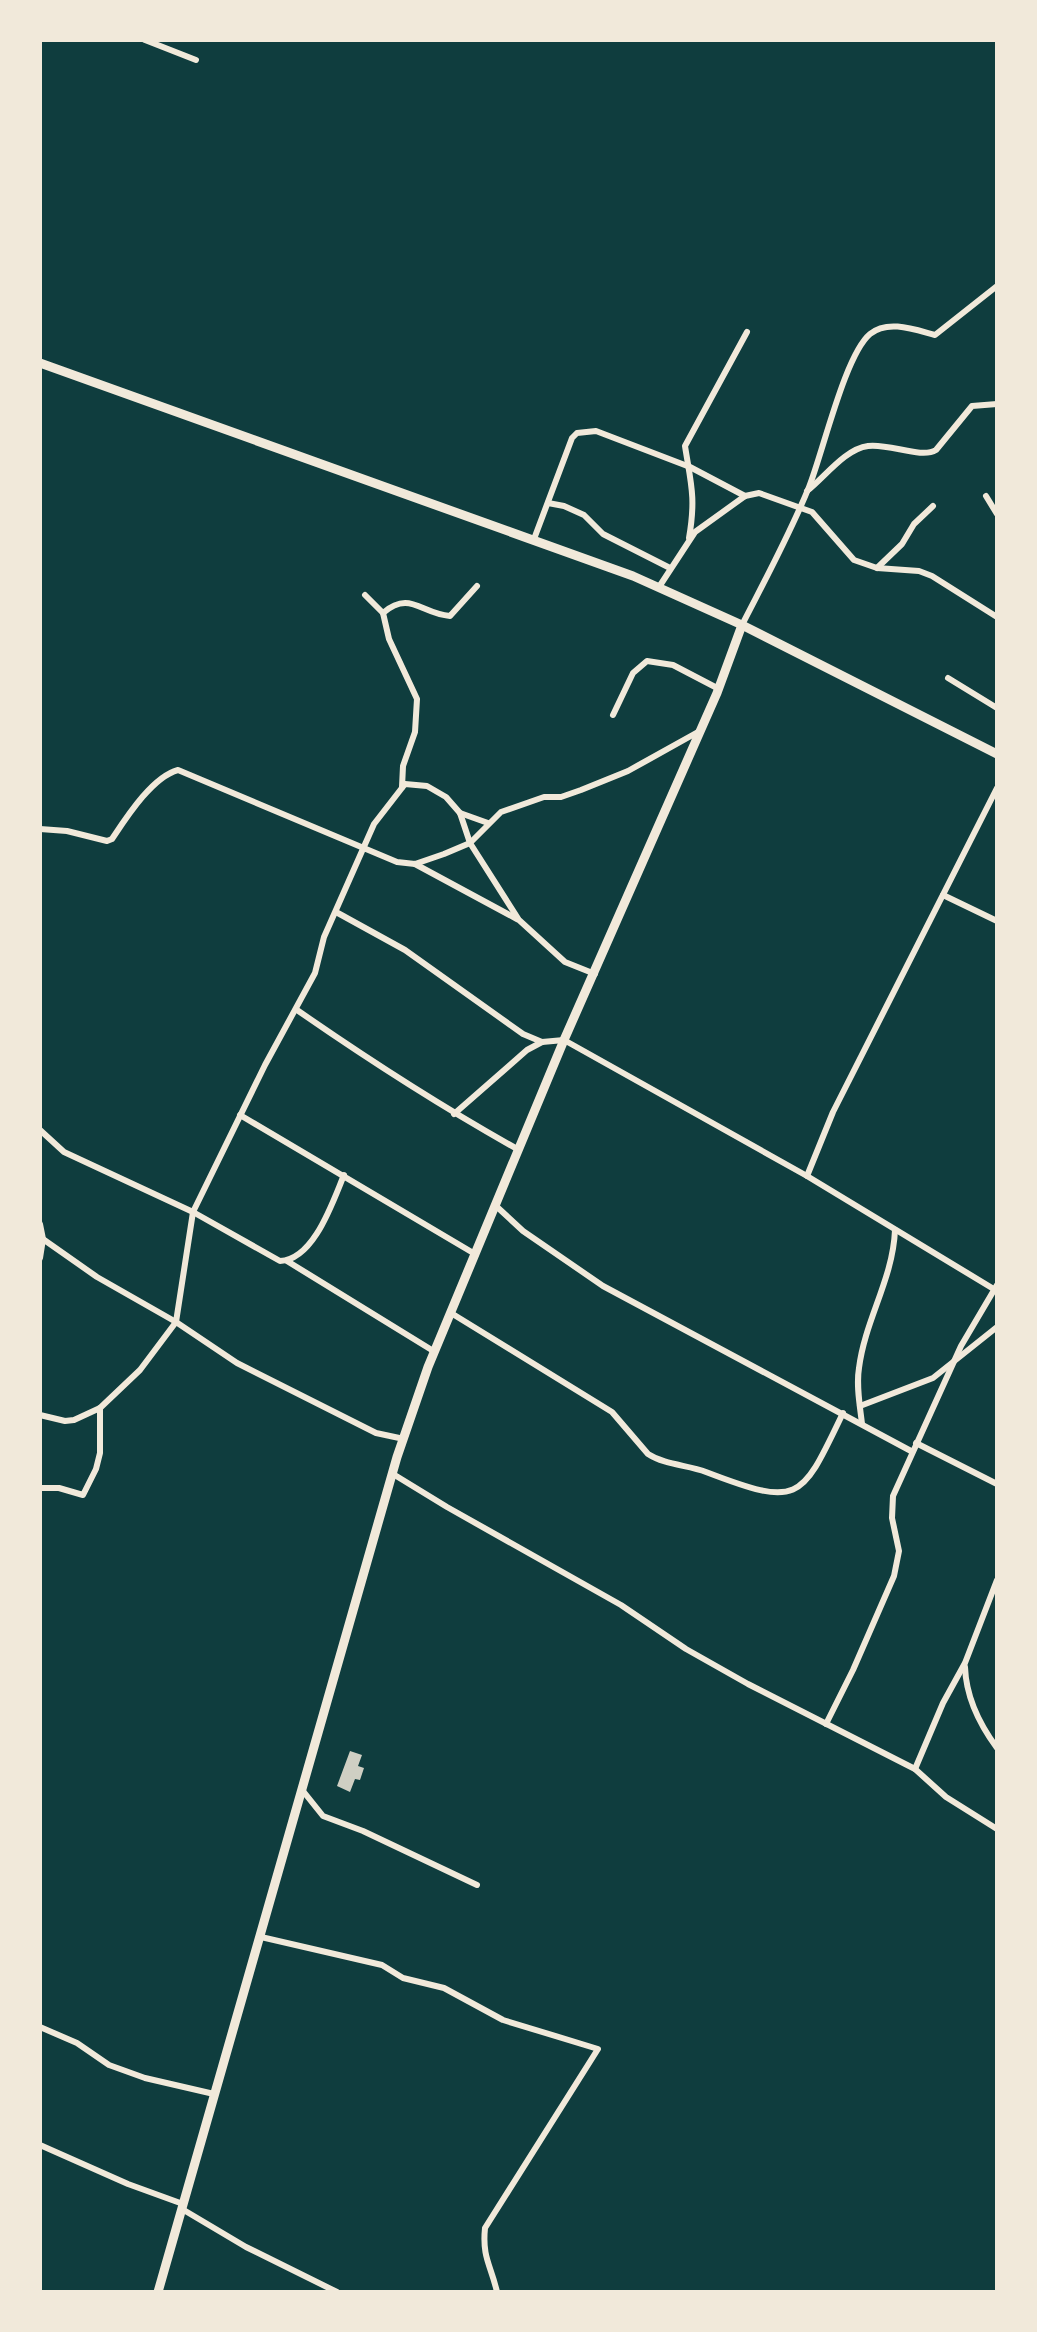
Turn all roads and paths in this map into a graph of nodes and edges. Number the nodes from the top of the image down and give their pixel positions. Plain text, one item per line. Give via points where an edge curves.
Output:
1 (145, 40) edge
2 (196, 60) dead end
3 (997, 286) edge
4 (747, 332) dead end
5 (40, 363) edge
6 (997, 404) edge
7 (690, 467) junction
8 (807, 491) junction
9 (745, 496) junction
10 (986, 496) dead end
11 (548, 503) junction
12 (799, 506) junction
13 (933, 506) dead end
14 (997, 514) edge
15 (689, 538) junction
16 (534, 539) junction
17 (670, 568) junction
18 (877, 568) junction
19 (477, 586) dead end
20 (659, 587) junction
21 (365, 595) dead end
22 (383, 613) junction
23 (997, 617) edge
24 (742, 625) junction
25 (948, 678) dead end
26 (719, 689) junction
27 (997, 708) edge
28 (613, 715) dead end
29 (701, 730) junction
30 (996, 750) edge
31 (402, 787) junction
32 (997, 788) edge
33 (460, 813) junction
34 (488, 823) junction
35 (40, 829) edge
36 (470, 843) junction
37 (363, 848) junction
38 (415, 864) junction
39 (943, 895) junction
40 (336, 912) junction
41 (519, 920) junction
42 (997, 921) edge
43 (595, 974) junction
44 (297, 1010) junction
45 (564, 1040) junction
46 (542, 1042) junction
47 (454, 1114) junction
48 (240, 1115) junction
49 (40, 1130) edge
50 (519, 1150) junction
51 (344, 1175) junction
52 (807, 1176) junction
53 (496, 1206) junction
54 (193, 1212) junction
55 (40, 1224) edge
56 (895, 1230) junction
57 (42, 1238) edge
58 (475, 1254) junction
59 (40, 1258) edge
60 (287, 1261) junction
61 (996, 1288) edge
62 (451, 1313) junction
63 (176, 1322) junction
64 (997, 1327) edge
65 (435, 1352) junction
66 (953, 1363) junction
67 (860, 1406) junction
68 (100, 1408) junction
69 (843, 1413) junction
70 (40, 1415) edge
71 (862, 1424) junction
72 (404, 1439) junction
73 (916, 1443) junction
74 (911, 1451) junction
75 (393, 1474) junction
76 (997, 1484) edge
77 (40, 1488) edge
78 (997, 1580) edge
79 (965, 1663) junction
80 (826, 1724) junction
81 (997, 1748) edge
82 (915, 1769) junction
83 (303, 1791) junction
84 (997, 1829) edge
85 (477, 1885) dead end
86 (261, 1937) junction
87 (40, 2027) edge
88 (214, 2094) junction
89 (40, 2145) edge
90 (183, 2206) junction
91 (158, 2292) edge
92 (337, 2292) edge
93 (497, 2292) edge

1 - 2 street
3 - 8 street via 935,335 888,327 868,336 840,393
4 - 7 street via 689,435 685,446
5 - 16 main road
6 - 8 street via 972,406 930,454 868,446 846,457
7 - 9 street
7 - 11 street via 596,431 584,432 572,438
7 - 15 street via 694,511
8 - 12 street
9 - 12 street via 759,493
9 - 15 street
10 - 14 street
11 - 16 street
11 - 17 street via 584,515 603,534
12 - 18 street via 812,512 854,560
12 - 24 street
13 - 18 street
15 - 17 street
16 - 20 main road
17 - 20 street
18 - 23 street via 932,576
19 - 22 street via 450,616 404,601
20 - 24 main road
21 - 22 street
22 - 31 street via 418,708
24 - 26 main road
24 - 30 main road
25 - 27 street
26 - 28 street via 673,665 647,661 633,673
26 - 29 main road
29 - 34 street via 628,771 573,794 544,797 501,812
29 - 43 main road
31 - 33 street via 427,786
31 - 37 street
32 - 39 street
33 - 34 street
33 - 36 street
34 - 36 street
35 - 37 street via 112,839 135,805 178,770
36 - 38 street
36 - 41 street
37 - 38 street
37 - 40 street
38 - 41 street
39 - 42 street
39 - 52 street via 833,1112
40 - 44 street
40 - 46 street via 394,943
41 - 43 street via 565,962
43 - 45 main road
44 - 47 street
44 - 48 street
45 - 46 street
45 - 50 main road
45 - 52 street
46 - 47 street
47 - 50 street
48 - 51 street
48 - 54 street
49 - 54 street via 64,1152
50 - 53 main road
51 - 58 street
51 - 60 street via 322,1229
52 - 56 street
53 - 58 main road
53 - 69 street via 603,1286
54 - 60 street via 262,1253
54 - 63 street
55 - 57 street
56 - 61 street
56 - 67 street via 894,1253 858,1370
57 - 59 street
57 - 63 street
58 - 62 main road
60 - 65 street
61 - 66 street
62 - 65 main road
62 - 69 street via 612,1412 655,1459 761,1492 792,1492 805,1482
63 - 68 street via 140,1370
63 - 72 street via 237,1363 323,1409 376,1433
64 - 66 street
65 - 72 main road
66 - 67 street via 924,1383
66 - 73 street
67 - 71 street
68 - 70 street via 74,1420
68 - 77 street via 100,1453 83,1495
69 - 71 street
71 - 74 street
72 - 75 main road
73 - 74 street
73 - 76 street
74 - 80 street via 893,1496 899,1551 894,1576
75 - 80 street via 621,1605 698,1656
75 - 83 main road
78 - 79 street
79 - 81 street via 972,1701
79 - 82 street
80 - 82 street
82 - 84 street via 946,1797
83 - 85 street via 323,1816
83 - 86 main road
86 - 88 main road
86 - 93 street via 382,1965 403,1978 444,1988 503,2020 598,2049 485,2228 483,2251
87 - 88 street via 109,2065
88 - 90 main road
89 - 90 street
90 - 91 main road
90 - 92 street via 246,2247

